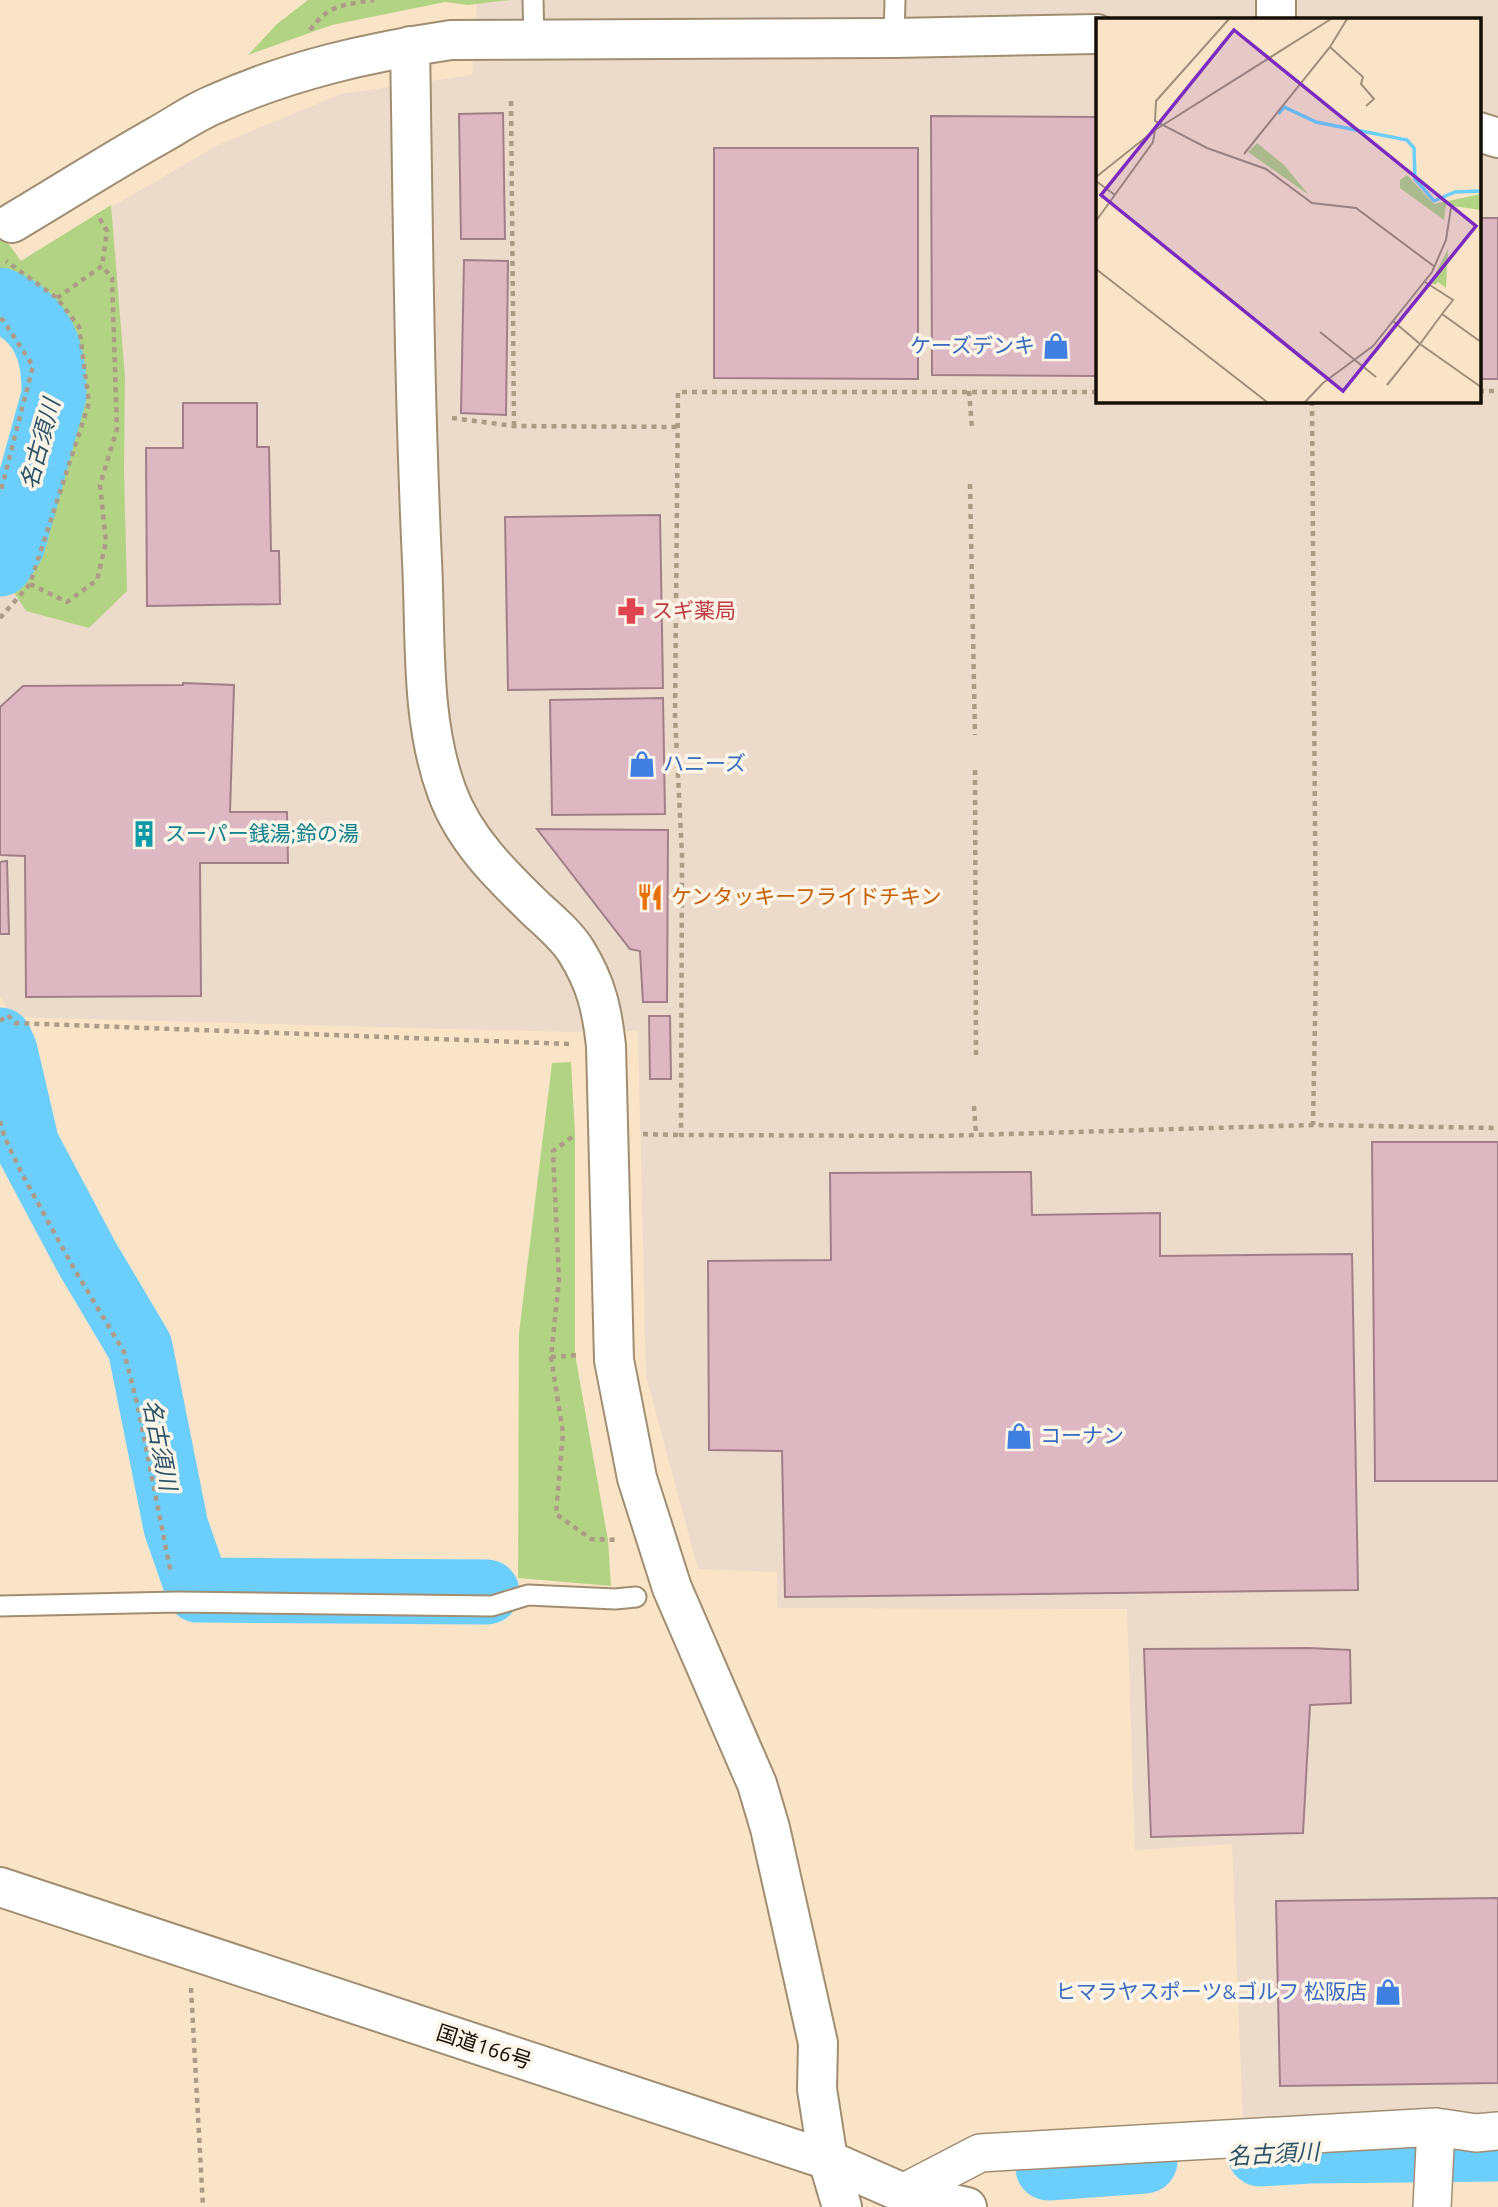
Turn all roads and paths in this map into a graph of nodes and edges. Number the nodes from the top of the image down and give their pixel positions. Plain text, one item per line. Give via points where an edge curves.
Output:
1 (374, 0) edge
2 (533, 0) edge
3 (895, 0) edge
4 (1276, 0) edge
5 (1276, 18) edge
6 (1096, 34) edge
7 (306, 36) dead end
8 (894, 38) junction
9 (534, 39) junction
10 (410, 46) junction
11 (511, 101) dead end
12 (1480, 132) edge
13 (1498, 138) edge
14 (93, 207) dead end
15 (6, 239) edge
16 (102, 266) junction
17 (57, 298) junction
18 (0, 319) edge
19 (969, 391) junction
20 (1096, 391) edge
21 (1480, 391) edge
22 (1498, 391) edge
23 (1312, 402) edge
24 (446, 417) dead end
25 (514, 426) junction
26 (678, 428) junction
27 (972, 428) dead end
28 (970, 484) dead end
29 (0, 494) edge
30 (30, 583) junction
31 (0, 618) edge
32 (975, 735) dead end
33 (975, 770) dead end
34 (0, 1021) edge
35 (606, 1046) junction
36 (976, 1059) dead end
37 (974, 1106) dead end
38 (0, 1121) edge
39 (1313, 1125) junction
40 (1498, 1128) edge
41 (632, 1133) dead end
42 (575, 1134) dead end
43 (681, 1135) junction
44 (976, 1135) junction
45 (585, 1356) dead end
46 (551, 1357) junction
47 (620, 1540) dead end
48 (636, 1597) dead end
49 (177, 1602) junction
50 (0, 1606) edge
51 (0, 1887) edge
52 (191, 1987) dead end
53 (1498, 2131) edge
54 (1435, 2140) junction
55 (828, 2160) junction
56 (903, 2193) junction
57 (203, 2207) edge
58 (842, 2207) edge
59 (967, 2207) edge
60 (1432, 2207) edge

1 - 7 path via 332,7
2 - 9 lane
3 - 8 lane
4 - 5 main road
6 - 8 main road
8 - 9 main road
9 - 10 main road via 451,40
10 - 15 main road via 343,60 212,105 118,159
10 - 35 main road via 417,458 427,699 434,748 447,793 482,853 575,949 602,1007
11 - 25 path
12 - 13 main road
14 - 16 path via 107,230
15 - 17 path
16 - 17 path
16 - 30 path via 112,278 117,429 100,485 106,542 97,580 67,602
17 - 30 path via 79,327 89,403
18 - 29 path via 33,366
19 - 20 path
19 - 26 path via 678,393
19 - 27 path
21 - 22 path
23 - 39 path
24 - 25 path
25 - 26 path
26 - 43 path via 675,716 682,855
28 - 32 path
30 - 31 path
33 - 36 path
34 - 35 path via 8,1015 15,1023
35 - 55 main road via 614,1360 622,1411 637,1478 672,1588 757,1784 770,1828 818,2043 817,2088
37 - 44 path
38 - 49 path via 22,1174 124,1352
39 - 40 path
39 - 44 path
41 - 43 path
42 - 46 path via 553,1152 559,1280
43 - 44 path
45 - 46 path
46 - 47 path via 563,1433 556,1514 591,1539
48 - 49 lane via 528,1595 492,1606
49 - 50 lane
51 - 55 main road, 国道166号
52 - 57 path
53 - 54 street
54 - 56 street via 980,2153
54 - 60 street
55 - 56 main road, 国道166号
55 - 58 main road
56 - 59 main road, 国道166号

